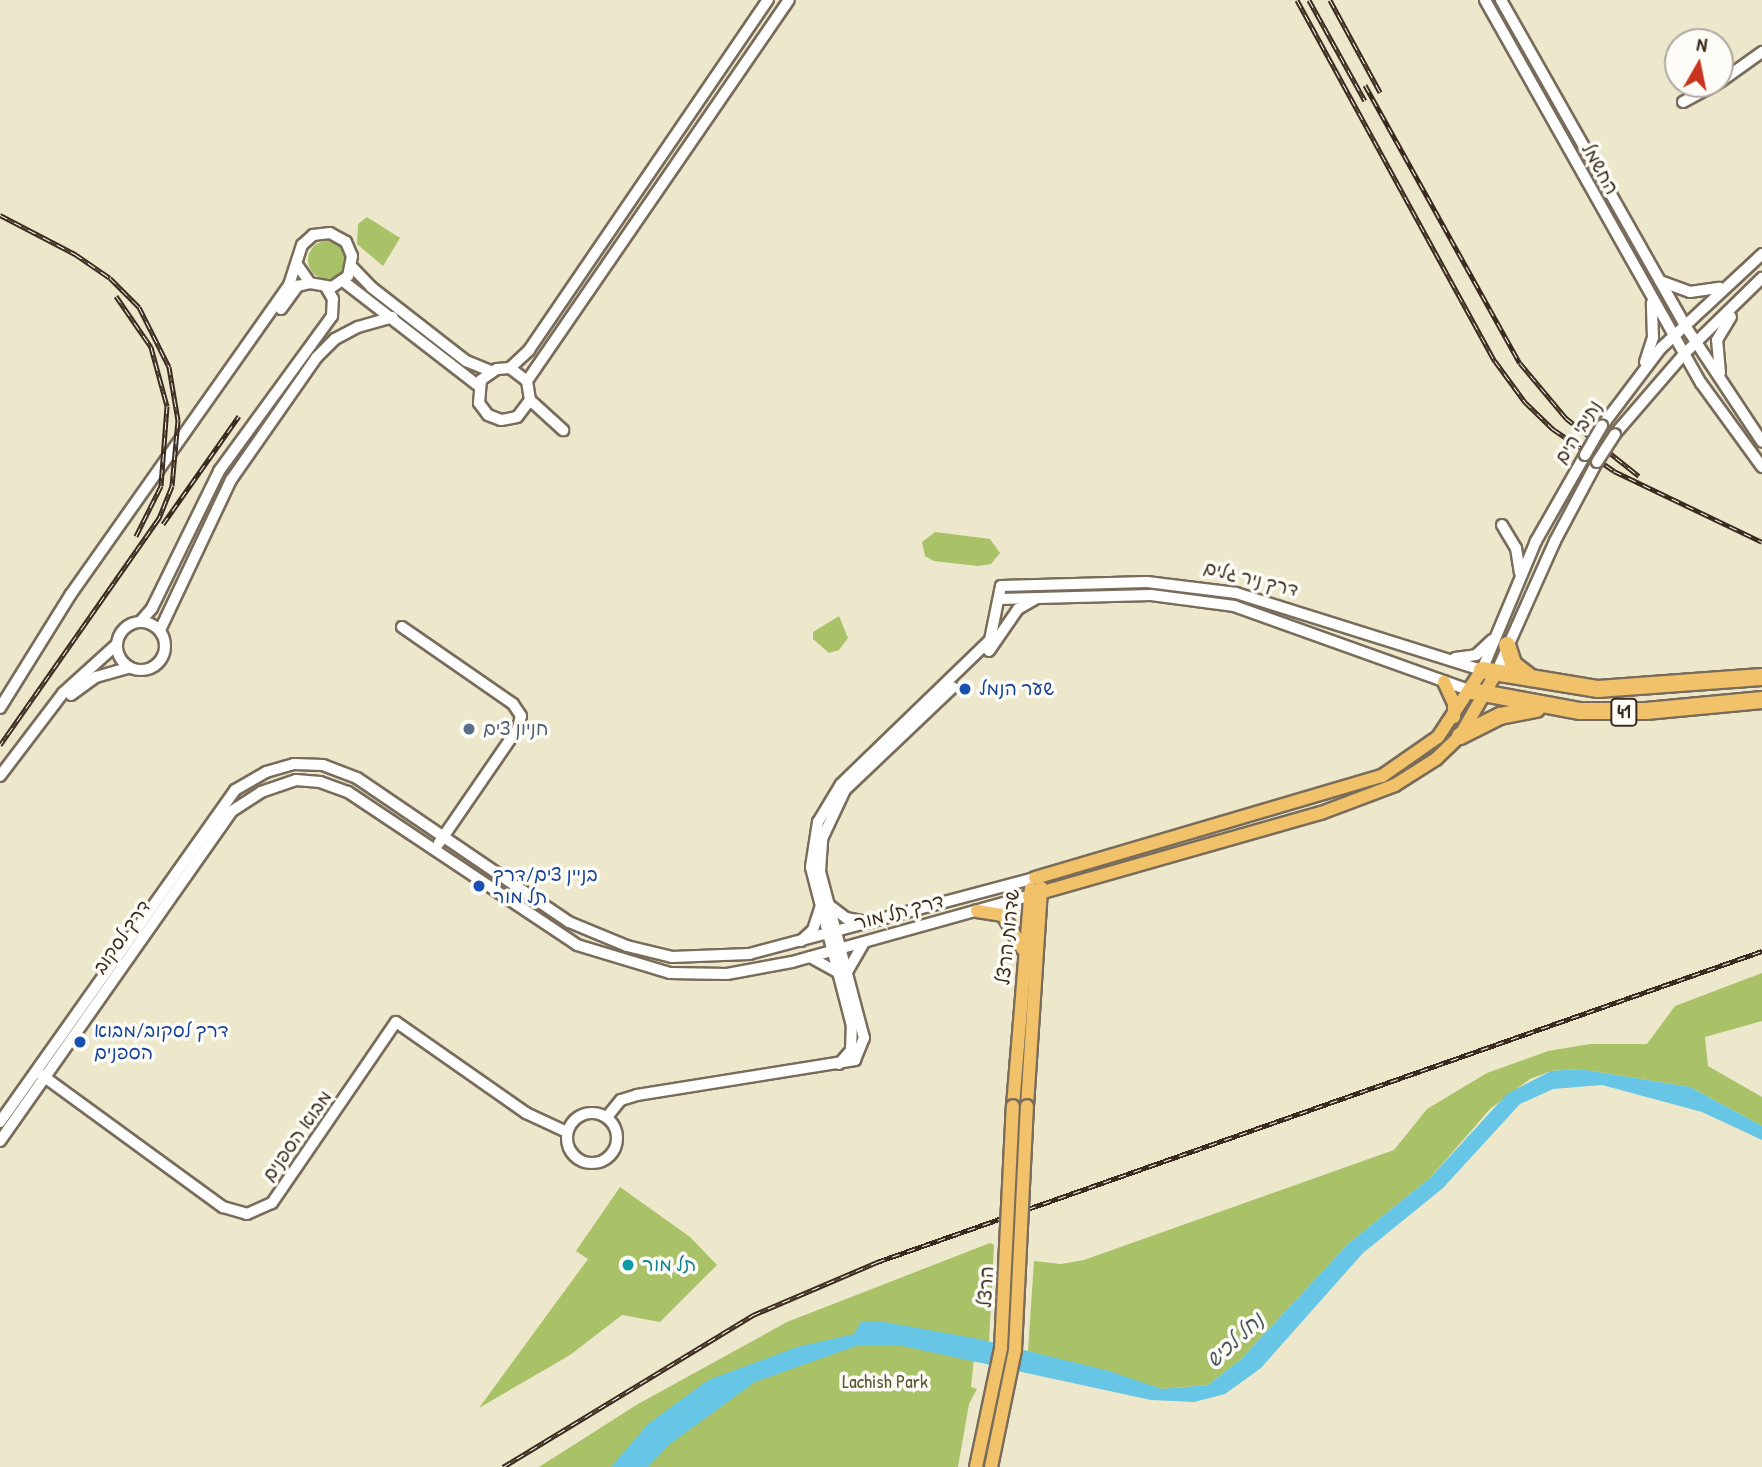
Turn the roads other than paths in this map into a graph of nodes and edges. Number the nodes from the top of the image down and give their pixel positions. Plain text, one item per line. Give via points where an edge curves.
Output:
1 (768, 0) edge
2 (789, 0) edge
3 (1485, 0) edge
4 (1501, 0) edge
5 (1762, 52) edge
6 (1734, 72) edge
7 (1691, 98) edge
8 (1683, 102) dead end
9 (1762, 254) edge
10 (298, 266) junction
11 (352, 267) junction
12 (1762, 278) edge
13 (343, 281) junction
14 (1660, 281) junction
15 (310, 283) junction
16 (326, 287) junction
17 (1723, 287) junction
18 (1746, 295) junction
19 (1652, 296) junction
20 (393, 317) junction
21 (1684, 324) junction
22 (1674, 335) junction
23 (1696, 344) junction
24 (1685, 354) junction
25 (510, 368) junction
26 (1642, 368) junction
27 (491, 371) junction
28 (527, 381) junction
29 (479, 386) junction
30 (1727, 392) junction
31 (530, 400) junction
32 (563, 430) dead end
33 (1762, 442) edge
34 (1762, 467) edge
35 (1502, 525) dead end
36 (1521, 576) junction
37 (1037, 598) junction
38 (1005, 599) junction
39 (140, 622) junction
40 (402, 626) dead end
41 (1005, 628) junction
42 (160, 630) junction
43 (1502, 638) junction
44 (117, 644) junction
45 (1447, 659) junction
46 (130, 667) junction
47 (1489, 672) junction
48 (1762, 677) edge
49 (1444, 682) junction
50 (1543, 682) junction
51 (1479, 693) junction
52 (1762, 700) edge
53 (0, 708) edge
54 (1549, 708) junction
55 (49, 710) junction
56 (0, 718) edge
57 (1454, 718) junction
58 (1460, 736) junction
59 (294, 764) joint
60 (0, 776) edge
61 (296, 780) joint
62 (442, 838) junction
63 (434, 850) junction
64 (1035, 878) junction
65 (1044, 891) junction
66 (1029, 896) junction
67 (824, 904) junction
68 (977, 911) junction
69 (873, 923) junction
70 (833, 934) junction
71 (864, 942) junction
72 (798, 943) junction
73 (837, 950) junction
74 (1025, 952) junction
75 (810, 957) junction
76 (843, 973) junction
77 (40, 1074) junction
78 (1013, 1106) joint
79 (1027, 1106) joint
80 (607, 1117) junction
81 (0, 1122) edge
82 (568, 1132) junction
83 (0, 1141) edge
84 (976, 1467) edge
85 (991, 1467) edge

1 - 25 street via 528,350
2 - 28 street
3 - 19 street, החשמל
4 - 14 street, החשמל
5 - 6 street
7 - 8 street
9 - 17 street, נתיבי הים
10 - 11 street via 305,241 325,232 346,243
10 - 15 street
10 - 53 street via 188,432 71,594
11 - 13 street
11 - 27 street via 466,361
12 - 18 street, נתיבי הים
13 - 16 street
13 - 20 street
14 - 17 street via 1690,292
14 - 21 street, החשמל
15 - 16 street
15 - 56 street via 298,286 240,365 75,597
16 - 39 street via 333,299 332,316 219,471 152,608
17 - 21 street, נתיבי הים
18 - 23 street, נתיבי הים
18 - 30 street via 1717,340 1716,362
19 - 22 street, החשמל
19 - 26 street via 1653,337
20 - 29 street
20 - 42 street via 335,339 316,358 231,480
21 - 22 street, נתיבי הים
21 - 23 street, החשמל
22 - 24 street, החשמל
22 - 26 street, נתיבי הים
23 - 24 street, נתיבי הים
23 - 30 street, החשמל
24 - 34 street, החשמל via 1725,421
24 - 43 street, נתיבי הים, bridge via 1597,462
25 - 27 street
25 - 28 street
26 - 36 street, נתיבי הים, bridge via 1549,514
27 - 29 street
28 - 31 street
29 - 31 street via 479,403 494,418 517,417
30 - 33 street
31 - 32 street
35 - 36 street via 1516,548
36 - 43 street, נתיבי הים
37 - 38 street, דרך ניר גלים
37 - 41 street via 1018,610
37 - 49 street, דרך ניר גלים via 1151,595 1234,606
38 - 41 street
38 - 45 street, דרך ניר גלים via 1005,586 1189,585 1236,593
38 - 67 street via 990,640 827,802 811,853
39 - 42 street
39 - 44 street via 123,629
40 - 62 street via 513,704 521,716 518,728
41 - 67 street via 984,657 840,796 820,850
42 - 46 street via 165,647 159,662 146,670
43 - 45 street via 1475,655
43 - 47 street, נתיבי הים
43 - 50 highway via 1522,674
44 - 46 street via 120,658
44 - 55 street
45 - 47 street, דרך ניר גלים
46 - 55 street via 96,677
47 - 50 highway, 41
47 - 51 main road, דרך תל מור
48 - 50 highway, 41 via 1625,689
49 - 51 street, דרך ניר גלים
49 - 57 main road via 1454,703
51 - 54 highway, דרך ניר גלים / 41
51 - 57 main road, דרך תל מור
51 - 58 main road, דרך תל מור
52 - 54 highway, דרך ניר גלים / 41 via 1646,711
54 - 58 highway via 1500,716
55 - 60 street
57 - 64 main road, דרך תל מור via 1425,748 1362,784
58 - 65 main road, דרך תל מור via 1416,774 1374,796
59 - 62 street, דרך תל מור via 323,765 357,778
59 - 77 street, דרך לסקוב via 266,772 235,790
61 - 63 street, דרך תל מור via 329,784 348,792
61 - 77 street, דרך לסקוב via 261,792 232,811
62 - 63 street
62 - 72 street, דרך תל מור via 569,922 627,946 693,959
63 - 75 street, דרך תל מור via 561,936 622,962 700,975
64 - 65 main road, שדרות הרצל
64 - 66 main road, שדרות הרצל
64 - 69 street, דרך תל מור
65 - 66 main road, דרך תל מור
65 - 79 main road, שדרות הרצל
66 - 68 street, דרך תל מור
66 - 74 main road, שדרות הרצל
67 - 69 street via 846,918
67 - 70 street
67 - 72 street via 813,930
68 - 71 street, דרך תל מור
68 - 74 main road via 1003,915
69 - 70 street, דרך תל מור
70 - 72 street, דרך תל מור
70 - 73 street
71 - 73 street, דרך תל מור
71 - 76 street
73 - 75 street, דרך תל מור
73 - 76 street
74 - 78 main road, שדרות הרצל
75 - 76 street
76 - 80 street via 864,1038 855,1060 637,1095 621,1100
77 - 81 street, דרך לסקוב
77 - 82 street, מבוא הספנים via 223,1207 238,1213 256,1213 272,1203 396,1022 526,1113
77 - 83 street, דרך לסקוב
78 - 84 main road, הרצל, bridge via 1001,1348
79 - 85 main road, הרצל, bridge via 1015,1350
80 - 82 street via 583,1114
80 - 82 street via 618,1138 613,1153 602,1161 577,1158 568,1146

